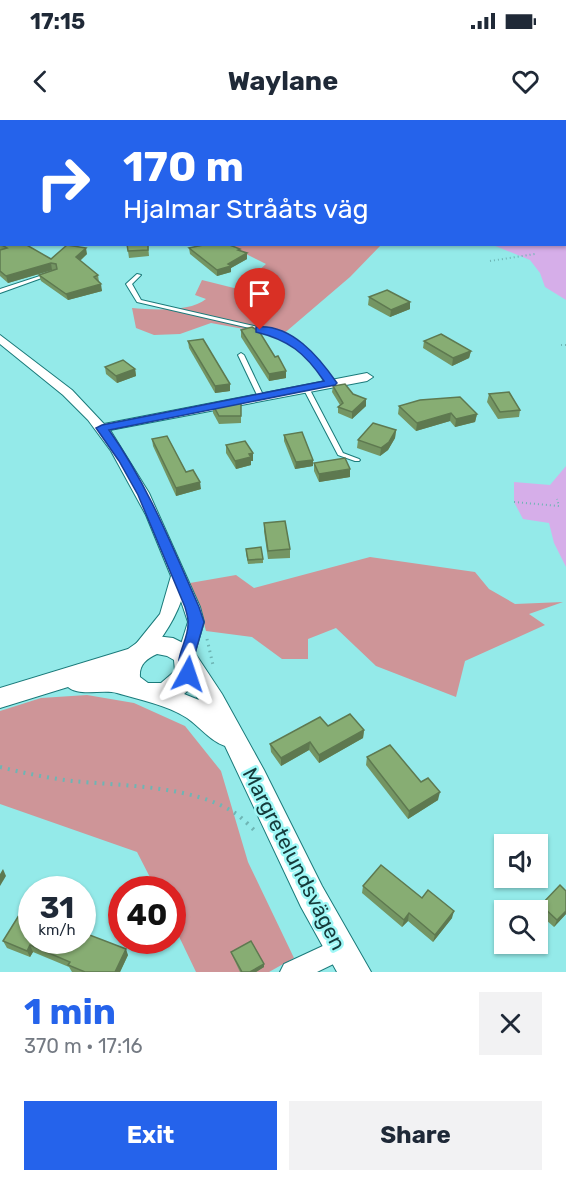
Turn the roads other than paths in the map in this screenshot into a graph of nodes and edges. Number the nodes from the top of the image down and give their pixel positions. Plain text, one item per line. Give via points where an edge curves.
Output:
1 (55, 273) edge
2 (139, 275) dead end
3 (0, 291) edge
4 (0, 338) edge
5 (241, 355) dead end
6 (367, 376) dead end
7 (331, 383) junction
8 (306, 388) junction
9 (261, 397) junction
10 (102, 428) junction
11 (340, 454) junction
12 (332, 460) edge
13 (357, 460) dead end
14 (179, 576) junction
15 (137, 654) junction
16 (188, 661) junction
17 (39, 686) junction
18 (146, 691) junction
19 (0, 698) edge
20 (236, 745) junction
21 (347, 961) edge
22 (292, 972) edge

1 - 3 lane
2 - 7 lane via 129,285 139,301 278,333 291,339
4 - 10 street via 57,384
5 - 9 lane
6 - 7 street
7 - 8 street
8 - 9 street
8 - 11 lane
9 - 10 street
10 - 14 street via 144,495
11 - 12 lane
11 - 13 lane
14 - 15 street via 167,619
14 - 16 street via 196,622
15 - 16 street via 166,645 176,648
15 - 17 street, Margretelundsvägen
15 - 18 street via 128,665 127,675 130,683
16 - 18 street via 188,674 178,686 167,692
16 - 20 street, Margretelundsvägen
17 - 18 street, Margretelundsvägen via 109,681
17 - 19 street, Margretelundsvägen
18 - 20 street, Margretelundsvägen via 195,710
20 - 21 street, Margretelundsvägen
21 - 22 street

